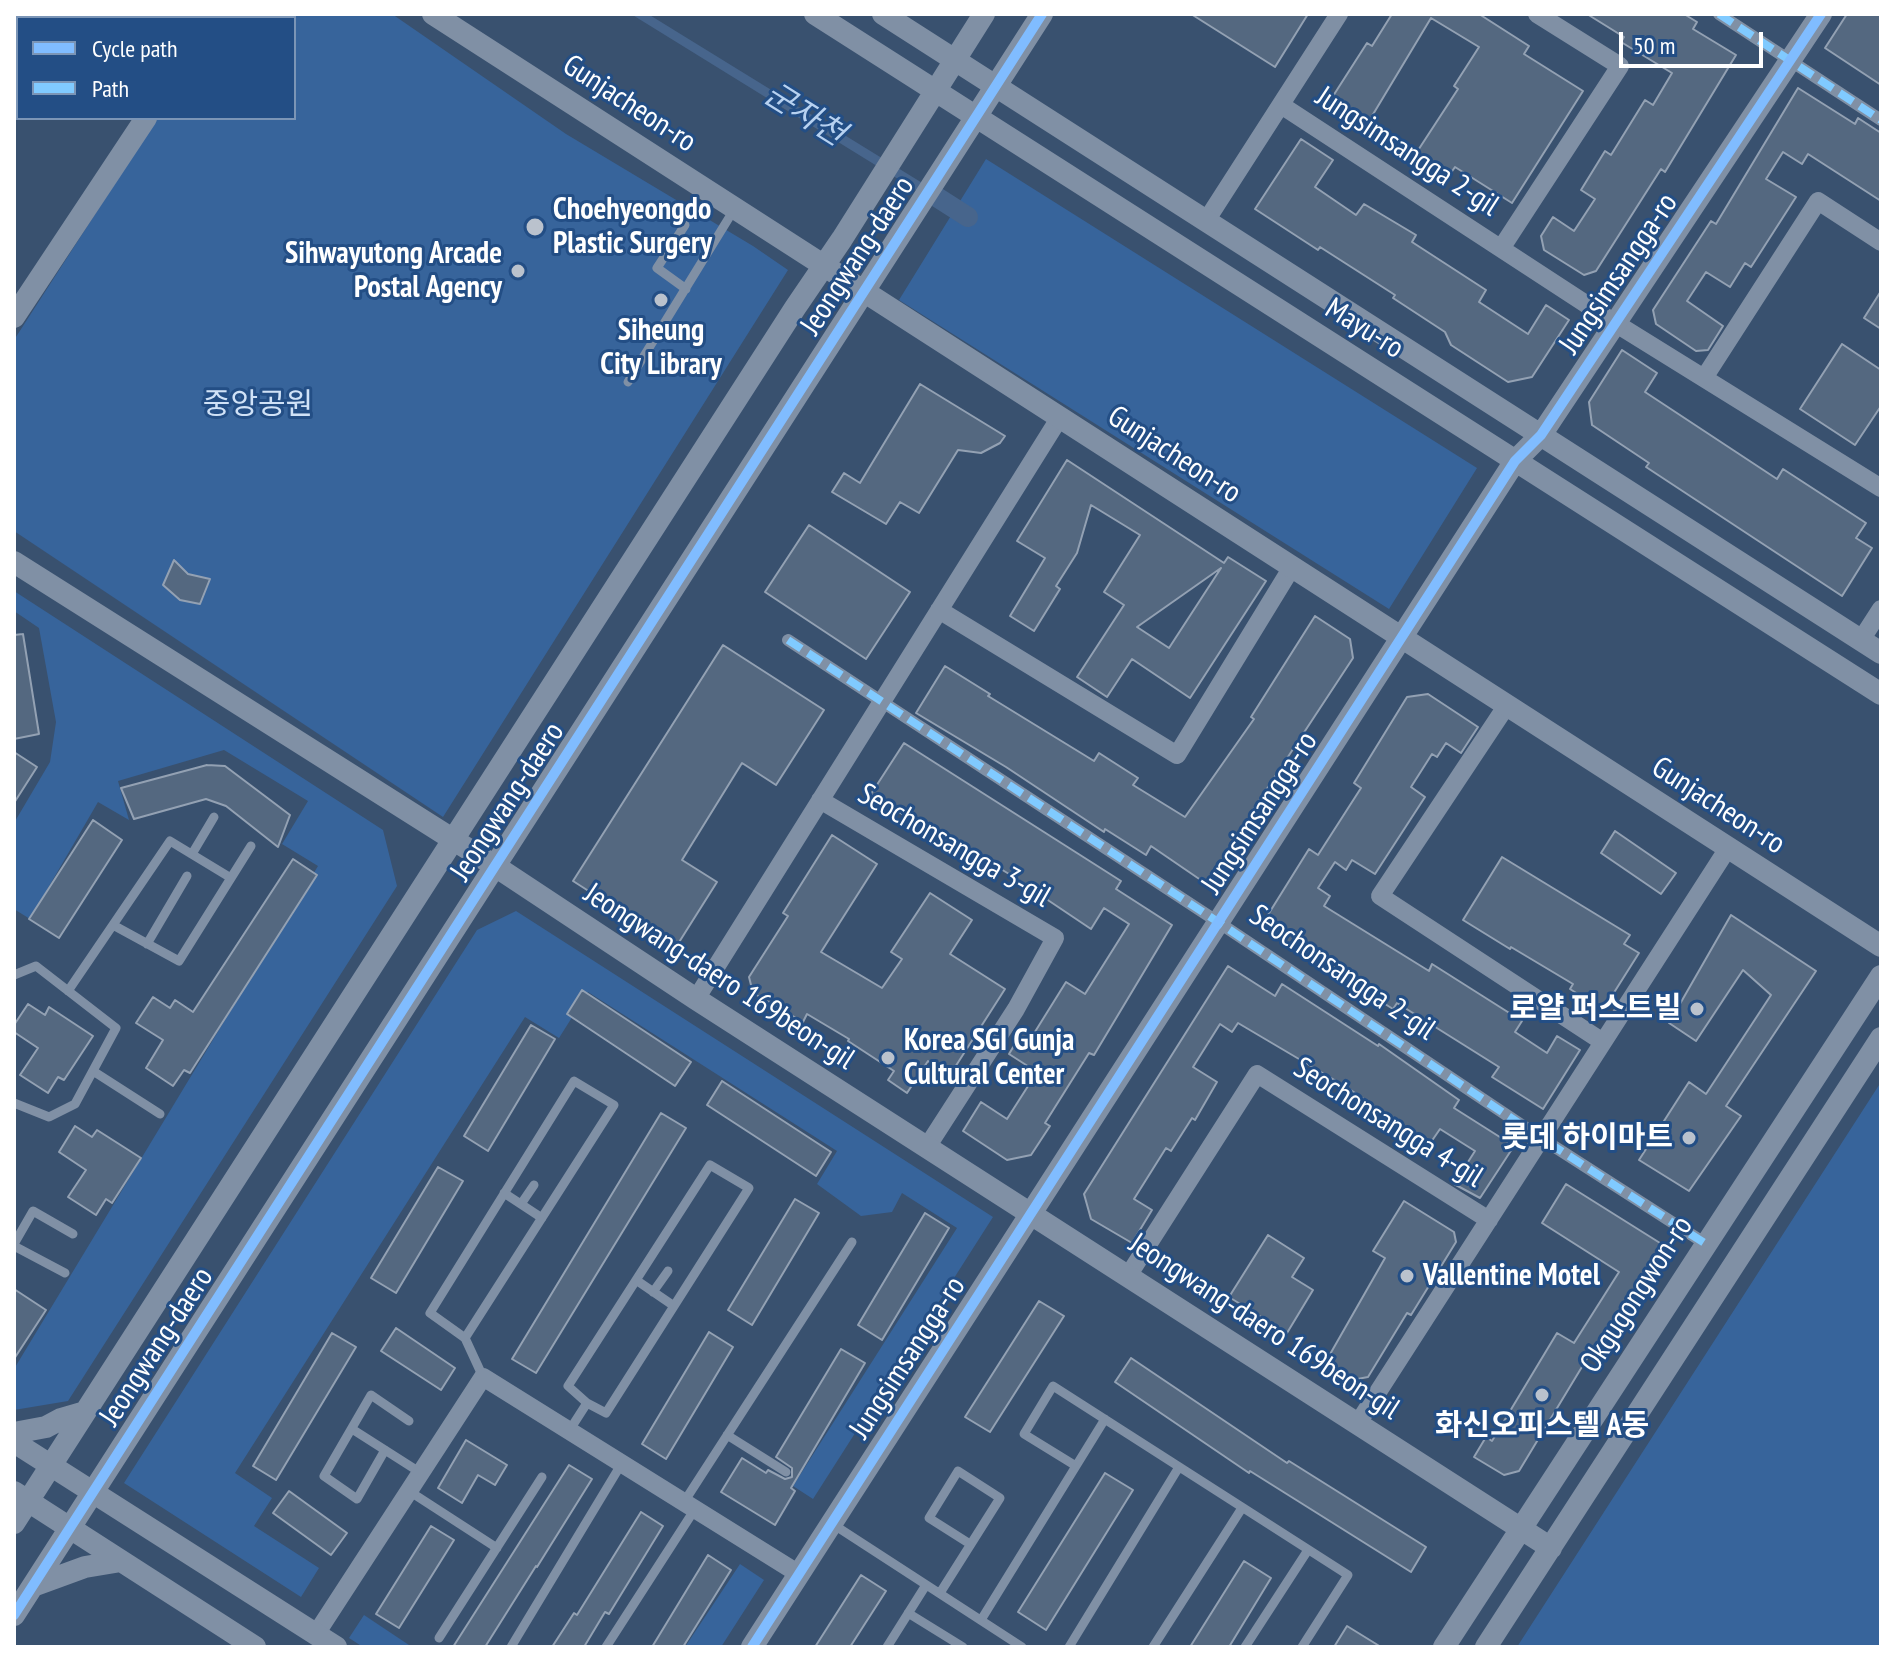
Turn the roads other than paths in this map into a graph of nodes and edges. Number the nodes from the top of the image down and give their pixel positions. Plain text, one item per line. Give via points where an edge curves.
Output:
1 (433, 14) edge
2 (815, 14) edge
3 (883, 14) edge
4 (984, 14) edge
5 (1042, 14) edge
6 (1339, 14) edge
7 (1537, 14) edge
8 (1719, 14) edge
9 (1821, 14) edge
10 (954, 60) junction
11 (1790, 61) junction
12 (995, 86) junction
13 (935, 90) junction
14 (1281, 105) junction
15 (975, 117) junction
16 (145, 120) edge
17 (1881, 120) edge
18 (735, 208) junction
19 (1206, 221) junction
20 (685, 225) dead end
21 (1881, 242) edge
22 (1502, 247) junction
23 (823, 264) junction
24 (686, 289) junction
25 (864, 291) junction
26 (14, 317) edge
27 (1615, 323) junction
28 (1704, 378) junction
29 (628, 382) dead end
30 (1060, 417) junction
31 (1541, 435) junction
32 (1515, 461) junction
33 (1881, 488) edge
34 (14, 562) edge
35 (1292, 567) junction
36 (1881, 609) edge
37 (939, 610) junction
38 (1401, 637) junction
39 (788, 640) dead end
40 (1861, 640) junction
41 (1881, 653) edge
42 (1881, 694) edge
43 (882, 702) junction
44 (1507, 705) junction
45 (820, 800) junction
46 (214, 817) dead end
47 (453, 839) junction
48 (251, 846) dead end
49 (1728, 848) junction
50 (192, 854) junction
51 (495, 866) junction
52 (187, 876) dead end
53 (231, 878) junction
54 (1218, 922) junction
55 (113, 925) junction
56 (147, 944) junction
57 (1881, 946) edge
58 (14, 975) edge
59 (1881, 976) edge
60 (68, 991) junction
61 (696, 999) junction
62 (1881, 1038) edge
63 (1603, 1042) junction
64 (93, 1071) junction
65 (14, 1103) edge
66 (160, 1114) dead end
67 (1541, 1138) junction
68 (927, 1147) junction
69 (534, 1185) dead end
70 (504, 1193) junction
71 (521, 1204) junction
72 (1030, 1213) junction
73 (542, 1218) junction
74 (1489, 1220) junction
75 (73, 1234) dead end
76 (852, 1242) dead end
77 (1706, 1244) junction
78 (14, 1245) edge
79 (668, 1271) dead end
80 (65, 1273) dead end
81 (1128, 1276) junction
82 (636, 1280) junction
83 (653, 1292) junction
84 (674, 1306) junction
85 (465, 1338) junction
86 (483, 1377) junction
87 (587, 1403) junction
88 (85, 1412) junction
89 (1105, 1419) junction
90 (409, 1421) dead end
91 (1358, 1423) junction
92 (352, 1429) junction
93 (569, 1431) junction
94 (14, 1433) edge
95 (727, 1435) junction
96 (14, 1442) edge
97 (385, 1450) junction
98 (622, 1463) junction
99 (50, 1466) junction
100 (1076, 1466) junction
101 (1179, 1467) junction
102 (786, 1472) dead end
103 (421, 1473) junction
104 (542, 1477) dead end
105 (409, 1491) junction
106 (93, 1493) junction
107 (21, 1497) edge
108 (689, 1505) junction
109 (1242, 1508) junction
110 (14, 1523) edge
111 (831, 1523) junction
112 (70, 1528) junction
113 (1522, 1528) junction
114 (970, 1544) junction
115 (497, 1548) junction
116 (1551, 1548) junction
117 (1308, 1550) junction
118 (121, 1561) junction
119 (799, 1574) junction
120 (926, 1585) junction
121 (33, 1586) junction
122 (940, 1593) junction
123 (908, 1613) junction
124 (14, 1615) edge
125 (981, 1620) junction
126 (316, 1634) junction
127 (439, 1638) dead end
128 (255, 1647) edge
129 (336, 1647) edge
130 (511, 1647) edge
131 (606, 1647) edge
132 (752, 1647) edge
133 (887, 1647) edge
134 (963, 1647) edge
135 (1022, 1647) edge
136 (1069, 1647) edge
137 (1153, 1647) edge
138 (1245, 1647) edge
139 (1302, 1647) edge
140 (1444, 1647) edge
141 (1486, 1647) edge

1 - 18 street, Gunjacheon-ro
2 - 13 street, Mayu-ro
3 - 10 street, Mayu-ro
4 - 10 street, Jeongwang-daero
5 - 12 street, Jeongwang-daero
6 - 14 street, Jungsimsangga 2-gil
7 - 22 street, Jungsimsangga 2-gil via 1620,66
8 - 11 street
9 - 11 street, Jungsimsangga-ro
10 - 12 street, Mayu-ro
10 - 13 street, Jeongwang-daero
11 - 17 street
11 - 27 street, Jungsimsangga-ro
12 - 15 street, Jeongwang-daero
12 - 19 street, Mayu-ro
13 - 15 street, Mayu-ro
13 - 23 street, Jeongwang-daero
14 - 19 street, Jungsimsangga 2-gil
14 - 22 street, Jungsimsangga 2-gil
15 - 25 street, Jeongwang-daero
15 - 32 street, Mayu-ro
16 - 26 street
18 - 23 street, Gunjacheon-ro
18 - 24 lane
19 - 31 street, Mayu-ro
20 - 24 lane via 657,268
21 - 28 street via 1818,201
22 - 27 street, Jungsimsangga 2-gil
23 - 25 street, Gunjacheon-ro
23 - 47 street, Jeongwang-daero
24 - 29 lane
25 - 30 street, Gunjacheon-ro
25 - 51 street, Jeongwang-daero
27 - 28 street, Jungsimsangga 2-gil
27 - 31 street, Jungsimsangga-ro
28 - 33 street, Jungsimsangga 2-gil
30 - 35 street, Gunjacheon-ro
30 - 37 street, Seochonsangga 3-gil
31 - 32 street, Jungsimsangga-ro
31 - 40 street, Mayu-ro
32 - 38 street, Jungsimsangga-ro
32 - 42 street, Mayu-ro
34 - 47 street, Jeongwang-daero 169beon-gil
35 - 37 street via 1177,755
35 - 38 street, Gunjacheon-ro
36 - 40 street
37 - 43 street, Seochonsangga 3-gil
38 - 44 street, Gunjacheon-ro
38 - 54 street, Jungsimsangga-ro
39 - 43 street, Seochonsangga 2-gil
40 - 41 street, Mayu-ro
43 - 45 street, Seochonsangga 3-gil
43 - 54 street, Seochonsangga 2-gil
44 - 49 street, Gunjacheon-ro
44 - 63 street via 1380,896
45 - 61 street, Seochonsangga 3-gil
45 - 68 street, Seochonsangga 3-gil via 1055,938
46 - 50 lane
47 - 51 street, Jeongwang-daero 169beon-gil
47 - 88 street, Jeongwang-daero
48 - 53 lane
49 - 57 street, Gunjacheon-ro
49 - 63 street, Seochonsangga 4-gil
50 - 53 lane
50 - 55 lane via 170,841
51 - 61 street, Jeongwang-daero 169beon-gil
51 - 106 street, Jeongwang-daero
52 - 56 lane
53 - 56 lane via 179,961
54 - 67 street, Seochonsangga 2-gil
54 - 72 street, Jungsimsangga-ro
55 - 56 lane
55 - 60 lane
58 - 60 lane via 36,966
59 - 77 street, Okgugongwon-ro
60 - 64 lane via 116,1028
61 - 68 street, Jeongwang-daero 169beon-gil
62 - 116 street
63 - 67 street, Seochonsangga 4-gil
64 - 65 lane via 75,1104 49,1117
64 - 66 lane
67 - 74 street, Seochonsangga 4-gil
67 - 77 street, Seochonsangga 2-gil
68 - 72 street, Jeongwang-daero 169beon-gil
69 - 71 lane
70 - 71 lane
70 - 73 lane via 574,1081 614,1105
70 - 85 lane via 430,1313
71 - 73 lane
72 - 81 street, Jeongwang-daero 169beon-gil
72 - 111 street, Jungsimsangga-ro
73 - 85 lane
74 - 81 street, Seochonsangga 4-gil via 1257,1074
74 - 91 street, Seochonsangga 4-gil
75 - 78 lane via 33,1211
76 - 95 lane
77 - 113 street, Okgugongwon-ro
78 - 80 lane
79 - 83 lane
81 - 91 street, Jeongwang-daero 169beon-gil
82 - 83 lane
82 - 84 lane via 710,1165 749,1188
82 - 87 lane via 568,1386
83 - 84 lane
84 - 87 lane via 606,1413
85 - 86 lane
86 - 93 street
86 - 103 street
87 - 93 lane
88 - 94 street
88 - 99 street, Jeongwang-daero
89 - 100 lane
89 - 100 lane via 1053,1386 1024,1434
89 - 101 lane
90 - 92 lane via 371,1395
91 - 113 street, Jeongwang-daero 169beon-gil
92 - 97 lane
92 - 97 lane via 324,1476 357,1499
93 - 98 street
95 - 102 lane
95 - 108 lane
96 - 99 street
97 - 103 lane
98 - 108 street
98 - 130 lane
99 - 106 street
99 - 107 street, Jeongwang-daero
100 - 125 lane
101 - 109 lane
101 - 136 lane
103 - 105 street
104 - 115 lane
105 - 115 lane
105 - 126 street
106 - 112 street, Jeongwang-daero
106 - 126 street
107 - 110 street, Jeongwang-daero
107 - 112 street
108 - 119 street
108 - 131 lane
109 - 117 lane
109 - 137 lane
111 - 119 street, Jungsimsangga-ro
111 - 120 lane
112 - 118 street
112 - 121 street, Jeongwang-daero
113 - 116 street, Jeongwang-daero 169beon-gil
113 - 140 street, Okgugongwon-ro
114 - 114 lane via 1000,1498 958,1471 929,1518
114 - 122 lane
115 - 127 lane
116 - 141 street
117 - 138 lane
117 - 139 lane via 1348,1575
118 - 121 street via 85,1567
118 - 128 street
119 - 132 street, Jungsimsangga-ro
120 - 122 lane
120 - 123 lane
121 - 124 street, Jeongwang-daero
122 - 125 lane
123 - 133 lane
123 - 134 lane
125 - 135 lane
126 - 129 street

